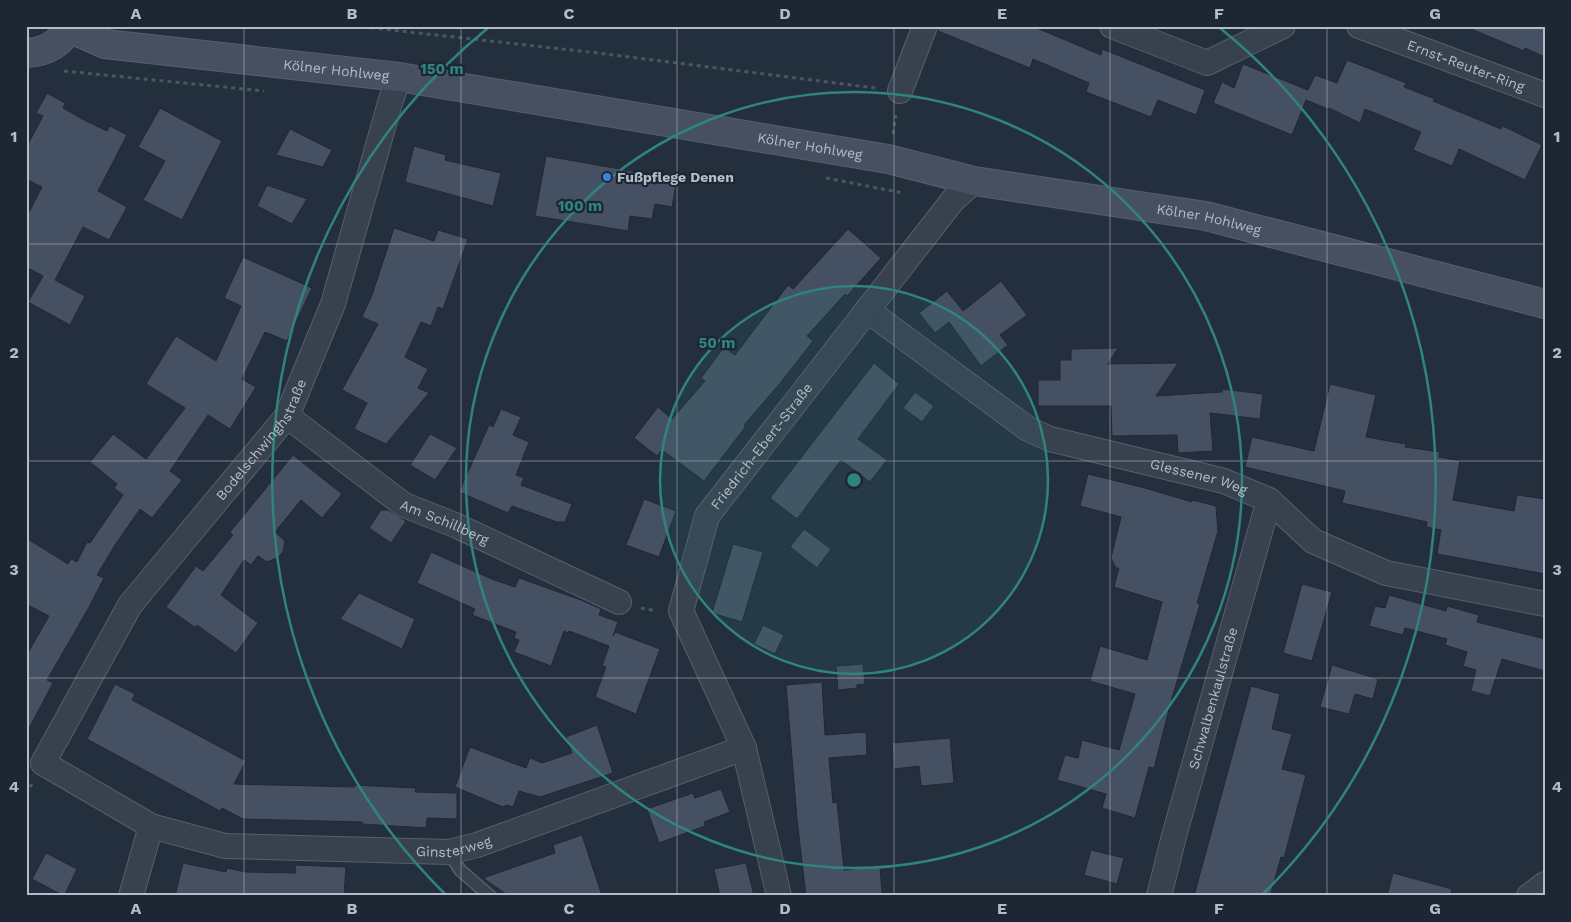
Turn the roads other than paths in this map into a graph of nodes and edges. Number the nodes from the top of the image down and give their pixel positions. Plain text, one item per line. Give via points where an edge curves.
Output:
1 (925, 26) edge
2 (1112, 26) edge
3 (1283, 26) edge
4 (1359, 26) edge
5 (69, 27) edge
6 (1154, 34) edge
7 (26, 53) edge
8 (399, 77) junction
9 (900, 91) road end
10 (1545, 95) edge
11 (974, 181) junction
12 (1545, 304) edge
13 (867, 310) junction
14 (287, 416) junction
15 (1269, 500) junction
16 (619, 602) road end
17 (1545, 604) edge
18 (744, 748) junction
19 (43, 763) joint
20 (142, 821) junction
21 (449, 852) junction
22 (1545, 884) edge
23 (131, 896) edge
24 (490, 896) edge
25 (779, 896) edge
26 (1159, 896) edge
27 (1529, 896) edge

1 - 9 street
2 - 6 street
3 - 6 street via 1207,63
4 - 10 street, Ernst-Reuter-Ring
5 - 7 main road via 51,48
5 - 8 main road, Kölner Hohlweg via 106,44
8 - 11 main road, Kölner Hohlweg via 888,159
8 - 14 street, Bodelschwinghstraße via 334,304
11 - 12 main road, Kölner Hohlweg via 1206,216
11 - 13 street, Friedrich-Ebert-Straße via 953,200
13 - 15 street, Glessener Weg via 1028,429 1050,439 1224,481
13 - 18 street, Friedrich-Ebert-Straße via 707,516 682,611
14 - 16 street, Am Schillberg via 404,505
14 - 19 street, Bodelschwinghstraße via 130,605
15 - 17 street, Glessener Weg via 1313,541 1386,574
15 - 26 street, Schwalbenkaulstraße
18 - 21 street, Ginsterweg via 477,845
18 - 25 street
19 - 20 street, Ginsterweg
20 - 21 street, Ginsterweg via 224,846
20 - 23 street
21 - 24 lane via 460,870
22 - 27 street

